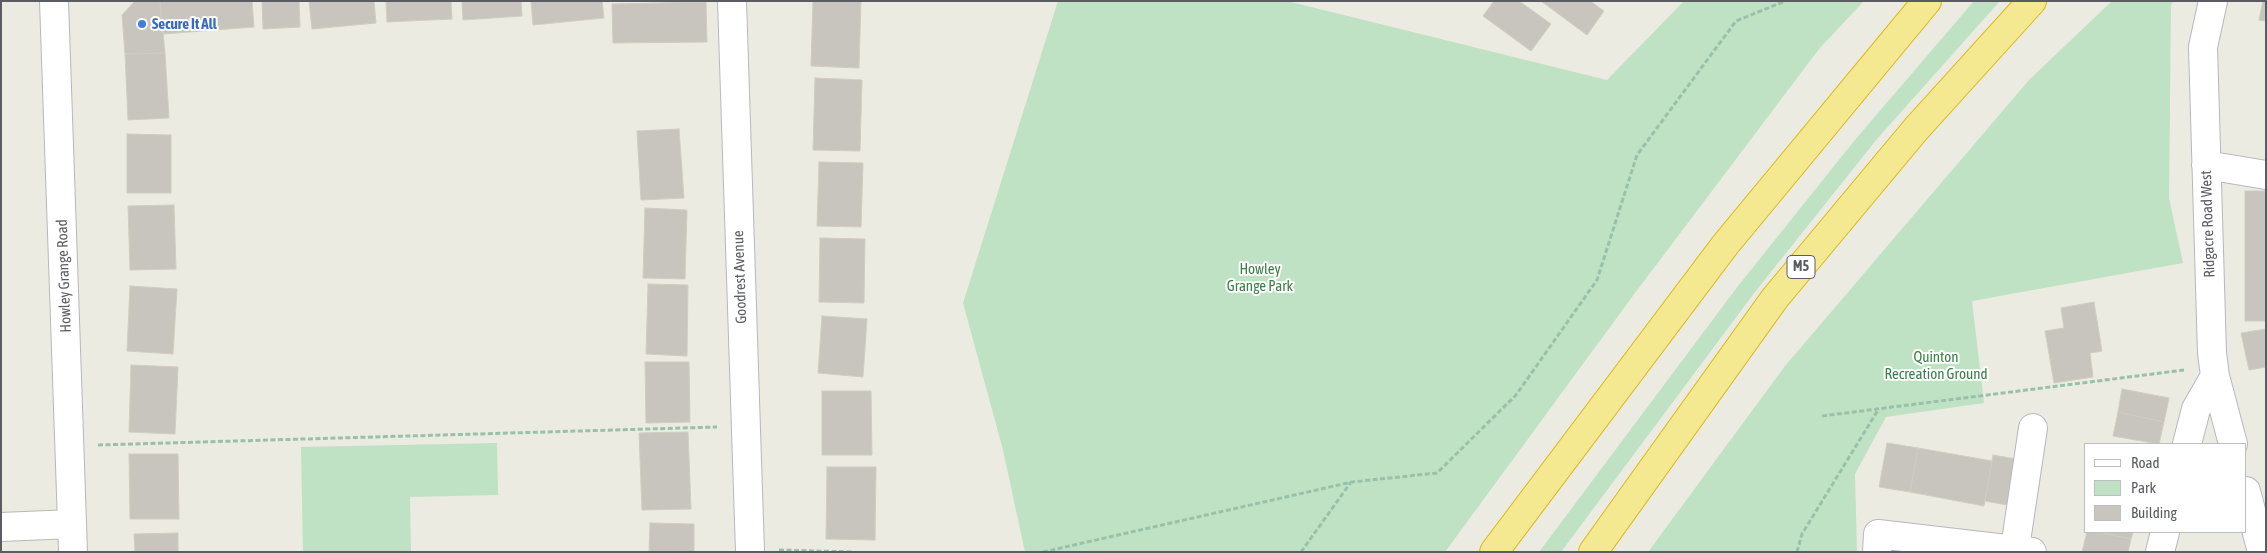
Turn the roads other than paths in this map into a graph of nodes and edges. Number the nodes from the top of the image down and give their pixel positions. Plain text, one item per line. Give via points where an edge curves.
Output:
1 (54, 1) edge
2 (732, 1) edge
3 (1927, 1) edge
4 (2032, 1) edge
5 (2213, 1) edge
6 (2206, 165) junction
7 (2266, 175) edge
8 (2214, 364) junction
9 (2033, 428) dead end
10 (2188, 443) edge
11 (2234, 443) edge
12 (2247, 495) edge
13 (72, 524) junction
14 (1, 527) edge
15 (2165, 533) edge
16 (1877, 543) edge
17 (2024, 550) edge
18 (750, 551) edge
19 (73, 552) edge
20 (1494, 552) edge
21 (1593, 552) edge
22 (2160, 552) edge
23 (2262, 552) edge

1 - 13 street, Howley Grange Road
2 - 18 street, Goodrest Avenue
3 - 20 highway via 1724,246
4 - 21 highway, M5 via 1916,129 1775,298
5 - 6 street, Ridgacre Road West via 2203,47
6 - 7 street
6 - 8 street, Ridgacre Road West
8 - 10 street via 2196,409
8 - 11 street, Ridgacre Road West
9 - 17 street
12 - 23 street
13 - 14 street
13 - 19 street, Howley Grange Road
15 - 22 street
16 - 17 street

